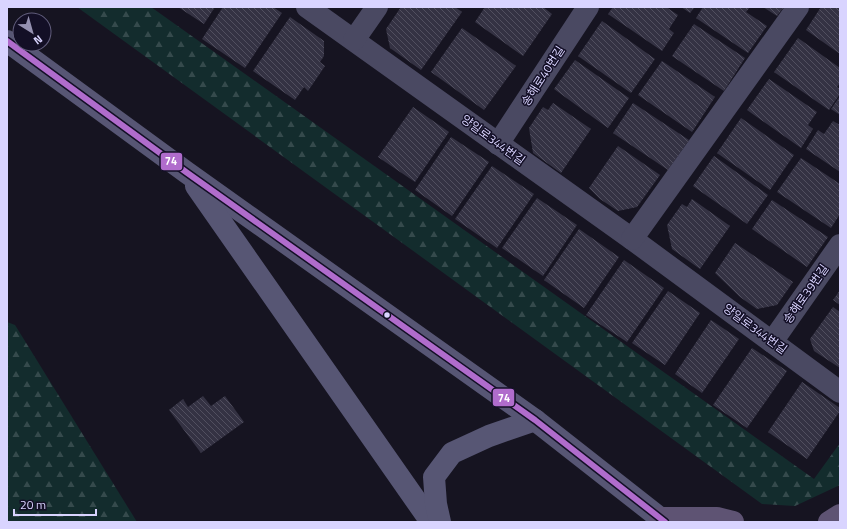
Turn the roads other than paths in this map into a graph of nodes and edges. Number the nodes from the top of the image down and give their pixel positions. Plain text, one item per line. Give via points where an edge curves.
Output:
1 (307, 7) edge
2 (377, 7) edge
3 (588, 7) edge
4 (798, 7) edge
5 (354, 40) junction
6 (7, 41) edge
7 (498, 144) junction
8 (186, 172) junction
9 (632, 239) junction
10 (840, 245) edge
11 (772, 342) junction
12 (840, 392) edge
13 (535, 420) junction
14 (840, 515) edge
15 (662, 520) edge
16 (431, 522) edge
17 (440, 522) edge
18 (733, 522) edge
19 (829, 522) edge

1 - 5 street, 양일로344번길
2 - 5 street
3 - 7 street, 송해로40번길
4 - 9 street
5 - 7 street, 양일로344번길
6 - 8 main road
7 - 9 street, 양일로344번길
8 - 13 main road
8 - 16 main road
9 - 11 street, 양일로344번길
10 - 11 street, 송해로39번길
11 - 12 street, 양일로344번길
13 - 15 main road
13 - 17 main road via 489,436 452,453 434,477
14 - 19 main road
15 - 18 main road via 717,518

